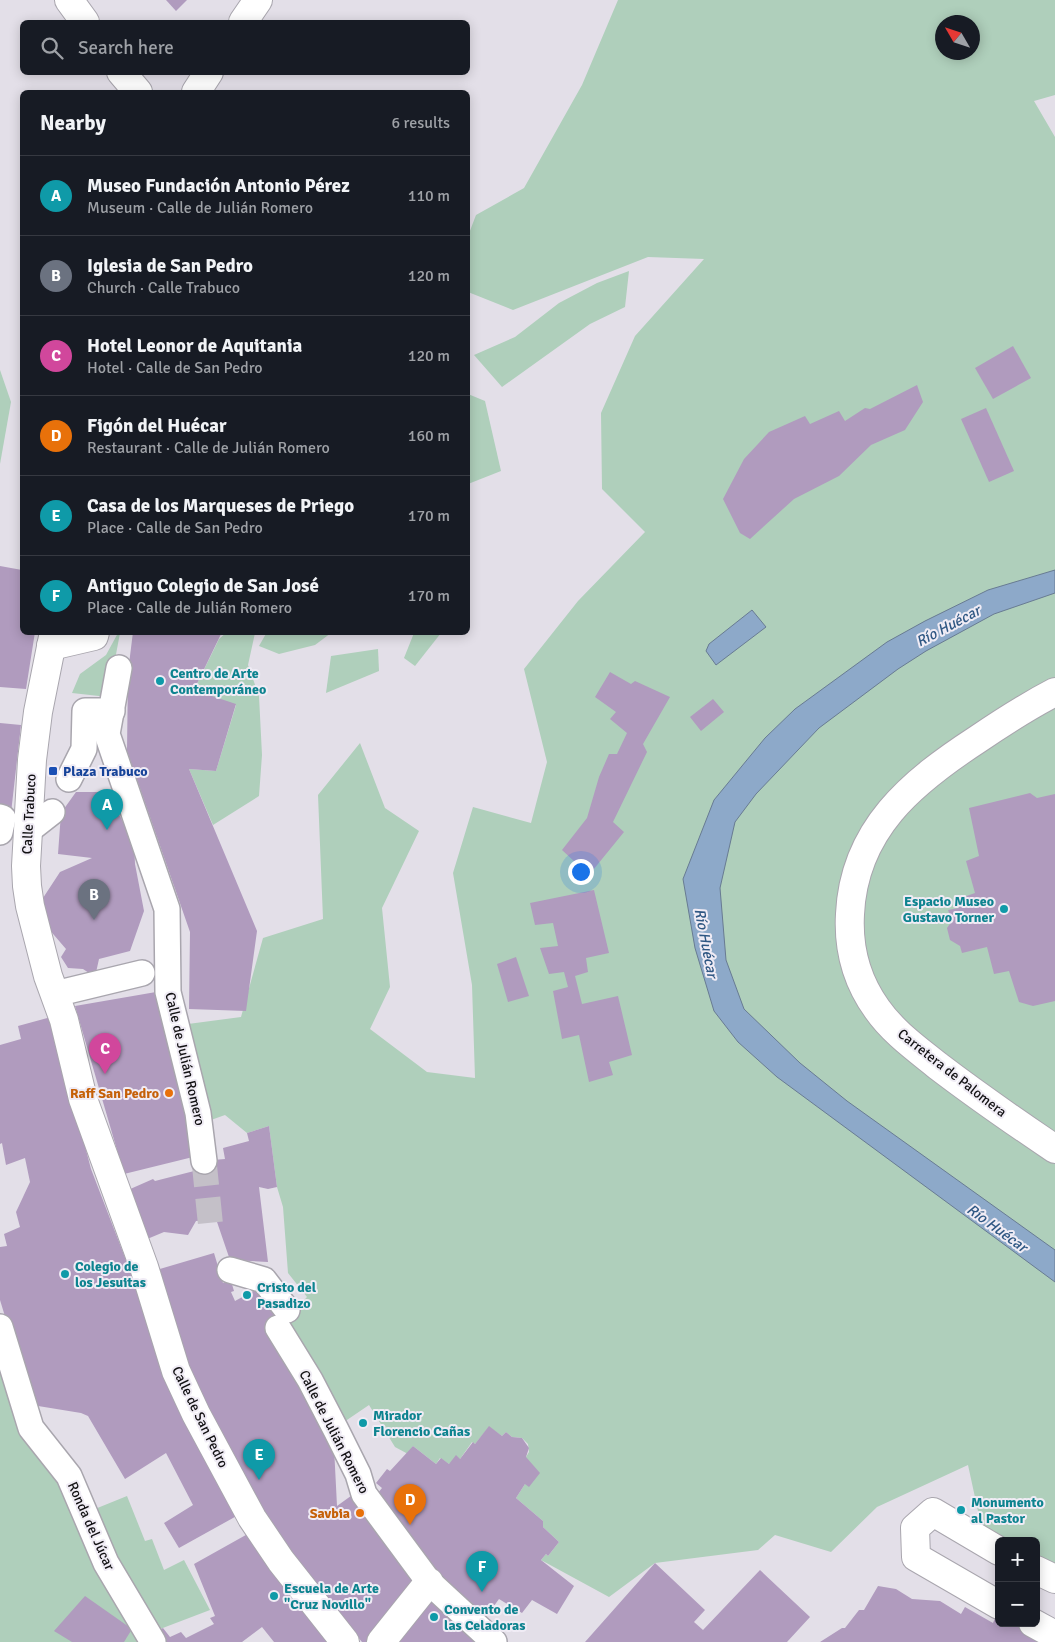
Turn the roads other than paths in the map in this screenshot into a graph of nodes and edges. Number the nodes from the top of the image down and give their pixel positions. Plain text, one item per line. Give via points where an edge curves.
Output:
1 (69, 0) edge
2 (84, 20) edge
3 (124, 75) edge
4 (207, 75) edge
5 (136, 90) edge
6 (197, 90) edge
7 (94, 635) edge
8 (53, 639) edge
9 (119, 668) dead end
10 (1055, 692) edge
11 (112, 711) junction
12 (69, 779) dead end
13 (52, 812) dead end
14 (0, 817) edge
15 (29, 830) junction
16 (0, 832) edge
17 (142, 973) dead end
18 (55, 994) junction
19 (1055, 1149) edge
20 (204, 1161) tunnel mouth
21 (247, 1295) dead end
22 (0, 1327) edge
23 (995, 1549) edge
24 (1040, 1572) edge
25 (1055, 1579) edge
26 (429, 1582) junction
27 (995, 1603) edge
28 (1040, 1626) edge
29 (1055, 1634) edge
30 (154, 1642) edge
31 (345, 1642) edge
32 (381, 1642) edge
33 (494, 1642) edge

1 - 2 street
3 - 5 street
4 - 6 street
7 - 8 street
8 - 15 street, Calle Trabuco via 38,712
9 - 11 street, Calle de Julián Romero
10 - 19 street, Carretera de Palomera via 941,763 903,797 884,820 858,866 851,889 849,929 860,981 892,1027 972,1092
11 - 12 street via 85,711 84,748
11 - 20 street, Calle de Julián Romero via 107,734 167,909 168,992 198,1113
13 - 15 street
14 - 16 street via 3,818
15 - 18 street, Calle Trabuco via 26,866 30,906
17 - 18 street
18 - 31 street, Calle de San Pedro via 83,1099 144,1267 176,1371 252,1518 280,1561
21 - 26 street, Calle de Julián Romero via 230,1270 264,1280 358,1474 364,1494
22 - 30 street, Ronda del Júcar via 30,1428 69,1476 106,1563
23 - 27 street via 933,1512 915,1528 916,1557
24 - 25 street
26 - 32 street
26 - 33 street, Calle de Julián Romero
28 - 29 street

